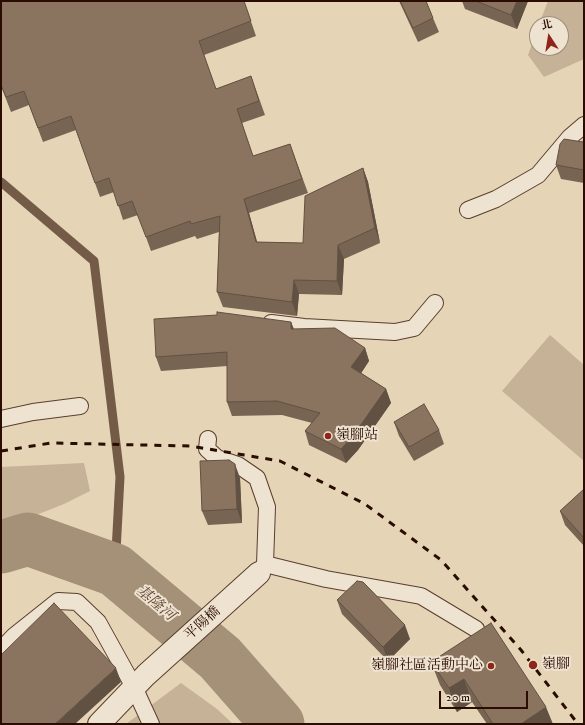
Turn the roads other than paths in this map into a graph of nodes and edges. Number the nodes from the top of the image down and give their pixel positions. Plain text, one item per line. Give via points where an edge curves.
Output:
1 (584, 125) edge
2 (468, 210) dead end
3 (435, 303) dead end
4 (259, 321) edge
5 (80, 406) dead end
6 (1, 419) edge
7 (208, 439) dead end
8 (262, 569) junction
9 (476, 629) dead end
10 (1, 650) edge
11 (140, 681) junction
12 (99, 724) edge
13 (151, 724) edge

1 - 2 lane via 570,137 538,175 496,199
3 - 4 lane via 414,328 395,332 304,327
5 - 6 lane
7 - 8 lane via 207,449 217,458 238,465 257,478 267,507
8 - 9 lane via 421,596
8 - 11 street, 平陽橋
10 - 11 lane via 14,636 58,601 77,602 98,622
11 - 12 street, 平陽橋
11 - 13 lane

